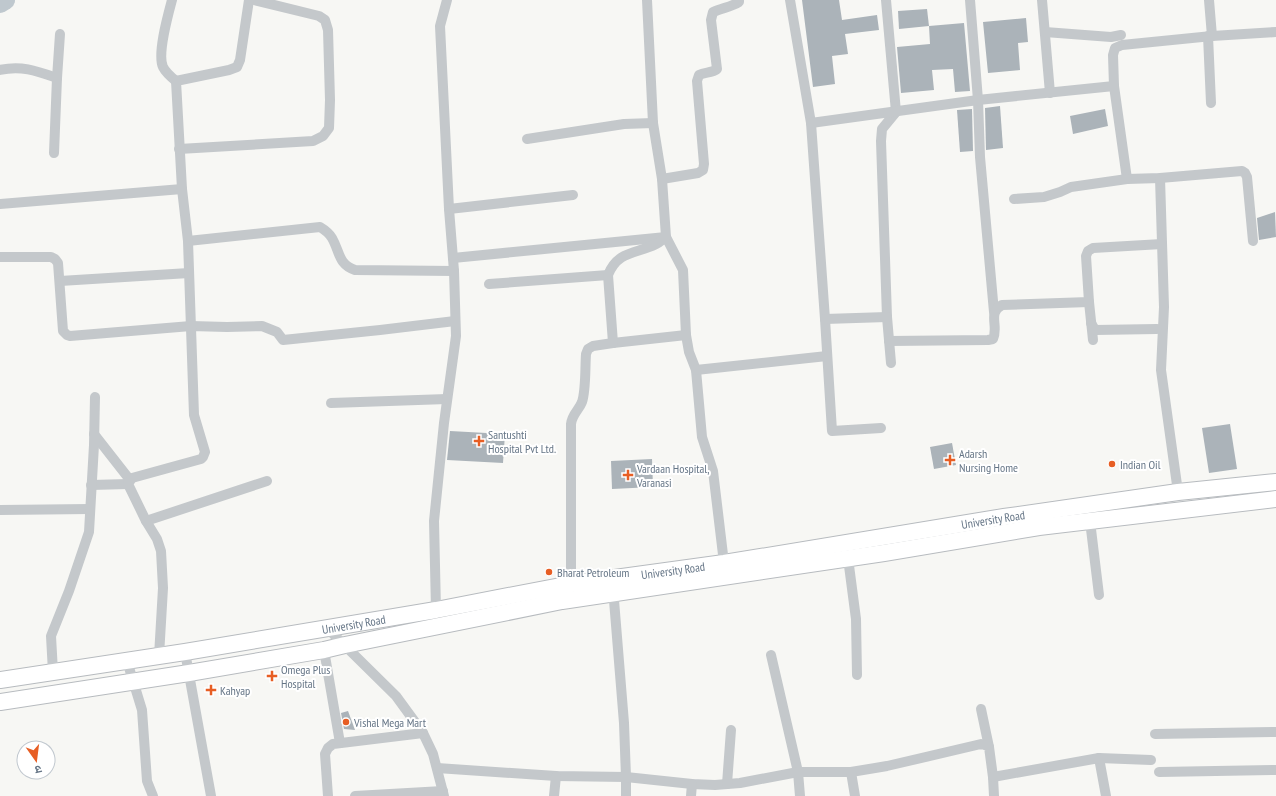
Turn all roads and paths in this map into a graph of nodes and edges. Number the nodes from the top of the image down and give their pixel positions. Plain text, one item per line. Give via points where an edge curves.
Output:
1 (172, 0) edge
2 (249, 0) edge
3 (254, 0) edge
4 (447, 0) edge
5 (647, 0) edge
6 (739, 0) edge
7 (790, 0) edge
8 (886, 0) edge
9 (970, 0) edge
10 (1042, 0) edge
11 (1210, 0) edge
12 (1045, 32) junction
13 (1276, 32) edge
14 (60, 34) dead end
15 (1121, 35) dead end
16 (1210, 36) junction
17 (0, 70) edge
18 (57, 78) junction
19 (176, 81) junction
20 (1114, 86) junction
21 (1050, 93) junction
22 (978, 100) junction
23 (1211, 104) dead end
24 (896, 112) junction
25 (653, 123) junction
26 (810, 123) junction
27 (527, 139) dead end
28 (179, 149) junction
29 (54, 153) dead end
30 (1160, 178) junction
31 (662, 179) junction
32 (1127, 179) junction
33 (182, 189) junction
34 (573, 195) dead end
35 (1014, 199) dead end
36 (0, 204) edge
37 (449, 209) junction
38 (666, 237) junction
39 (188, 241) junction
40 (1253, 241) dead end
41 (1162, 244) junction
42 (0, 257) edge
43 (453, 258) junction
44 (454, 271) junction
45 (188, 273) junction
46 (608, 275) junction
47 (60, 281) junction
48 (489, 284) dead end
49 (1090, 302) junction
50 (994, 312) junction
51 (887, 317) junction
52 (825, 319) junction
53 (455, 321) junction
54 (1092, 323) junction
55 (191, 326) junction
56 (1157, 328) dead end
57 (686, 335) junction
58 (1093, 340) dead end
59 (889, 341) junction
60 (613, 343) junction
61 (827, 356) junction
62 (891, 363) dead end
63 (696, 370) junction
64 (95, 397) dead end
65 (447, 399) junction
66 (332, 403) dead end
67 (881, 428) dead end
68 (94, 434) junction
69 (266, 481) dead end
70 (129, 482) junction
71 (1276, 482) edge
72 (91, 485) junction
73 (1178, 492) junction
74 (1276, 499) edge
75 (90, 509) junction
76 (0, 510) edge
77 (146, 521) junction
78 (1090, 521) junction
79 (848, 558) junction
80 (724, 562) junction
81 (571, 584) junction
82 (613, 586) junction
83 (1099, 595) dead end
84 (571, 600) junction
85 (436, 610) junction
86 (327, 628) junction
87 (345, 645) junction
88 (324, 650) junction
89 (185, 652) junction
90 (771, 655) dead end
91 (159, 656) junction
92 (127, 661) junction
93 (53, 672) junction
94 (189, 673) junction
95 (857, 675) dead end
96 (0, 680) edge
97 (133, 682) junction
98 (0, 702) edge
99 (981, 709) dead end
100 (731, 730) dead end
101 (423, 732) junction
102 (1276, 732) edge
103 (1155, 734) dead end
104 (340, 743) junction
105 (989, 747) junction
106 (1099, 758) junction
107 (1151, 760) dead end
108 (437, 768) junction
109 (1276, 770) edge
110 (798, 772) junction
111 (851, 772) junction
112 (1159, 772) dead end
113 (556, 776) junction
114 (626, 777) junction
115 (993, 777) junction
116 (692, 784) junction
117 (727, 784) junction
118 (443, 794) edge
119 (381, 795) edge
120 (153, 796) edge
121 (211, 796) edge
122 (328, 796) edge
123 (355, 796) edge
124 (554, 796) edge
125 (626, 796) edge
126 (691, 796) edge
127 (800, 796) edge
128 (855, 796) edge
129 (994, 796) edge
130 (1106, 796) edge

1 - 19 street via 162,43 161,60 166,72
2 - 19 street via 237,67
3 - 28 street via 319,16 325,20 328,30 329,128 323,136 313,141
4 - 37 street via 440,26
5 - 25 street
6 - 31 street via 734,6 713,12 711,20 717,69 699,75 697,81 703,170
7 - 26 street
8 - 24 street
9 - 22 street
10 - 12 street
11 - 16 street
12 - 15 street via 1111,37
12 - 21 street
13 - 16 street
14 - 18 street
16 - 20 street via 1122,45 1115,48
16 - 23 street
17 - 18 street via 17,67
18 - 29 street
19 - 28 street
20 - 21 street
20 - 32 street
21 - 22 street
22 - 24 street
22 - 50 street via 980,157
24 - 26 street
24 - 51 street via 882,129 881,141
25 - 27 street via 624,124
25 - 31 street
26 - 52 street
28 - 33 street
30 - 32 street
30 - 40 street via 1246,173
30 - 41 street
31 - 38 street
32 - 35 street via 1071,188 1044,197
33 - 36 street
33 - 39 street
34 - 37 street
37 - 43 street
38 - 43 street
38 - 46 street via 656,245 627,254
38 - 57 street via 683,270
39 - 44 street via 320,227 332,237 342,262 348,268
39 - 45 street
41 - 49 street via 1092,248 1088,251 1086,256
41 - 73 street via 1164,307 1161,370
42 - 47 street via 53,257 58,263
43 - 44 street
44 - 53 street
45 - 47 street
45 - 55 street
46 - 48 street
46 - 60 street
47 - 55 street via 63,331 67,335
49 - 50 street via 1002,305
49 - 54 street
50 - 59 street via 993,339
51 - 52 street
51 - 59 street
52 - 61 street
53 - 55 street via 283,340 277,332 262,326
53 - 65 street via 456,336
54 - 56 street via 1095,330
54 - 58 street
55 - 70 street via 194,415 205,455 201,459 132,478
57 - 60 street
57 - 63 street
59 - 62 street
60 - 81 street via 588,349 582,403 572,418
61 - 63 street
61 - 67 street via 832,431
63 - 80 street via 702,437 713,471
64 - 68 street
65 - 66 street
65 - 85 street via 434,521
68 - 70 street
68 - 72 street
69 - 77 street
70 - 72 street
70 - 77 street
71 - 73 main road, University Road
72 - 75 street
73 - 80 main road, University Road
74 - 78 main road
75 - 76 street
75 - 93 street via 89,532 51,636
77 - 91 street via 161,551 163,588
78 - 79 main road
78 - 83 street
79 - 82 main road
79 - 95 street via 856,619
80 - 82 main road, University Road
81 - 82 main road, University Road
81 - 84 street
81 - 85 main road, University Road
82 - 84 main road
82 - 114 street
84 - 87 main road
85 - 86 main road, University Road
86 - 87 street
86 - 89 main road, University Road
87 - 88 main road
87 - 101 street via 396,696
88 - 94 main road
88 - 104 street
89 - 91 main road, University Road
89 - 94 street
90 - 110 street
91 - 92 main road, University Road
92 - 93 main road, University Road
92 - 97 street
93 - 96 main road, University Road
94 - 97 main road
94 - 121 street
97 - 98 main road
97 - 120 street via 142,710 147,781
99 - 105 street
100 - 117 street
101 - 104 street
101 - 108 street via 434,754
102 - 103 street
104 - 122 street via 333,744 325,754
105 - 111 street via 980,744
105 - 115 street
106 - 107 street
106 - 115 street
106 - 130 street
108 - 113 street
108 - 118 street
109 - 112 street
110 - 111 street
110 - 117 street
110 - 127 street
111 - 128 street
113 - 114 street
113 - 124 street
114 - 116 street
114 - 125 street
115 - 129 street
116 - 117 street
116 - 126 street
118 - 119 street
119 - 123 street

